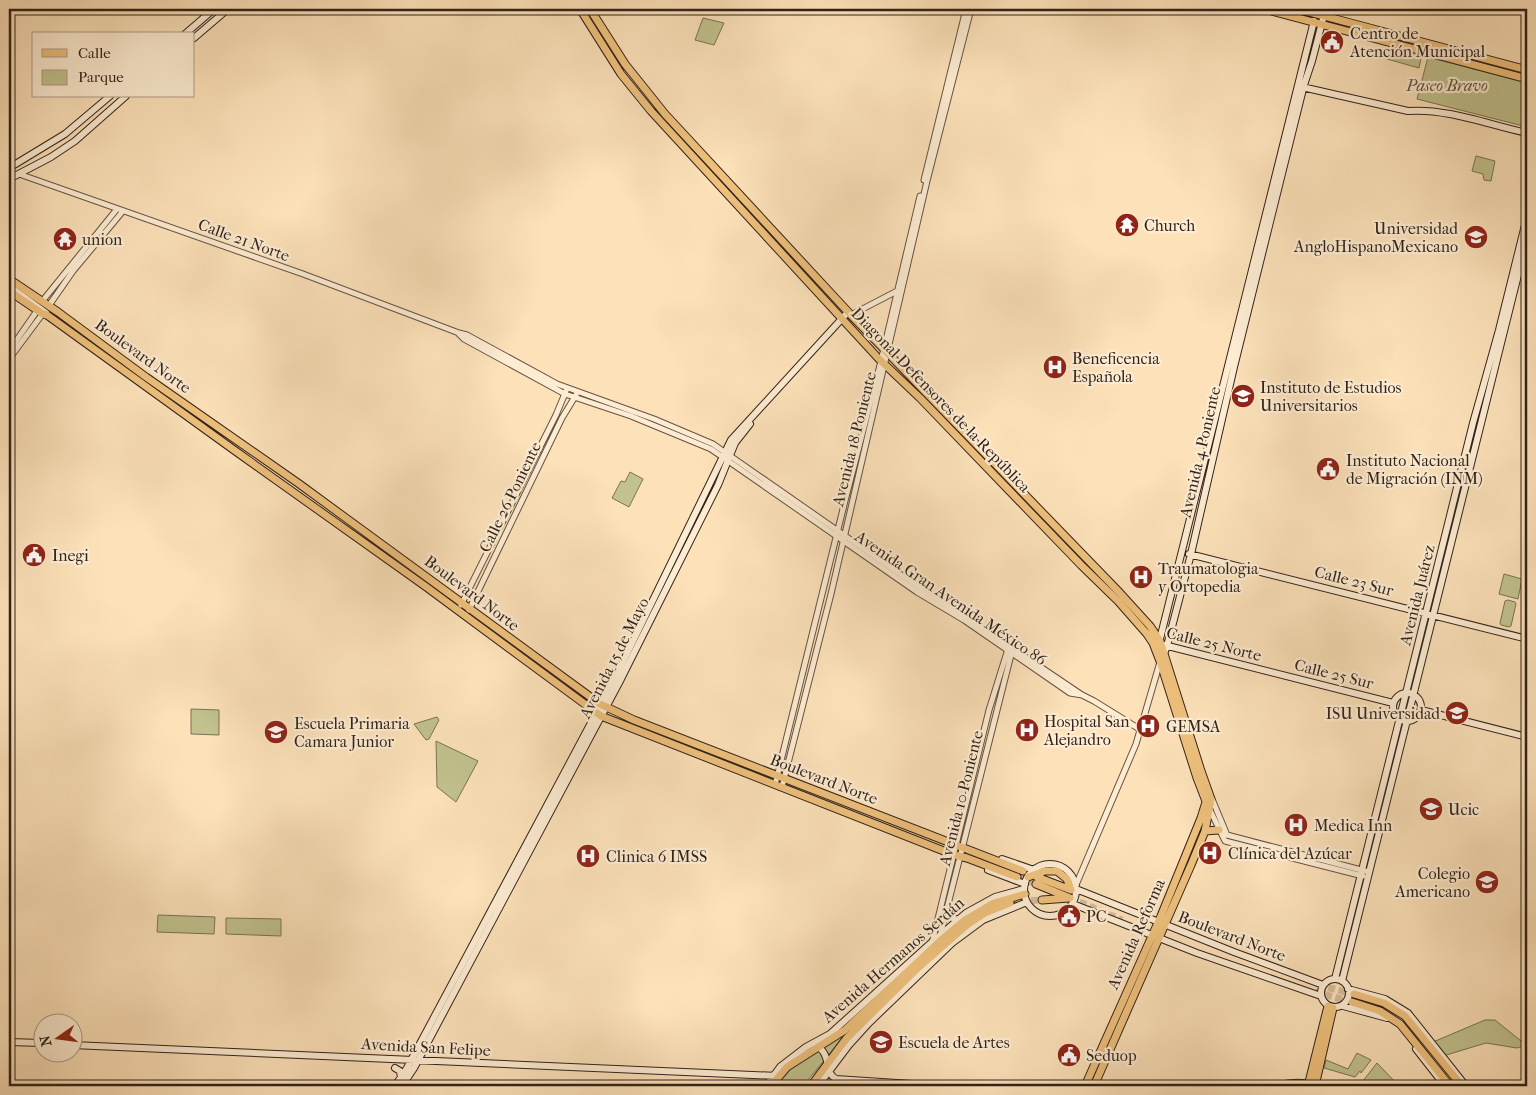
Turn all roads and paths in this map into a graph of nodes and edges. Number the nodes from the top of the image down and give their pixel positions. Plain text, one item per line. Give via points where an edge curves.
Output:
1 (214, 9) edge
2 (228, 9) edge
3 (580, 9) edge
4 (590, 9) edge
5 (966, 9) edge
6 (972, 9) edge
7 (1264, 9) edge
8 (1298, 9) edge
9 (1319, 20) junction
10 (187, 32) edge
11 (195, 37) edge
12 (1309, 39) junction
13 (1425, 47) junction
14 (1315, 50) junction
15 (1527, 70) edge
16 (1527, 79) edge
17 (1300, 86) junction
18 (108, 98) edge
19 (124, 98) edge
20 (1527, 134) edge
21 (9, 168) edge
22 (19, 174) junction
23 (9, 179) edge
24 (120, 210) junction
25 (1527, 218) edge
26 (1527, 239) edge
27 (9, 275) edge
28 (9, 279) edge
29 (9, 286) edge
30 (900, 289) junction
31 (9, 290) edge
32 (44, 299) junction
33 (50, 304) junction
34 (42, 312) junction
35 (58, 312) junction
36 (849, 313) junction
37 (843, 320) junction
38 (466, 337) junction
39 (886, 350) junction
40 (9, 351) edge
41 (9, 359) edge
42 (883, 362) junction
43 (567, 388) junction
44 (580, 392) junction
45 (565, 394) junction
46 (574, 396) junction
47 (726, 456) junction
48 (837, 534) junction
49 (843, 538) junction
50 (492, 544) junction
51 (499, 547) junction
52 (1182, 552) junction
53 (1191, 554) junction
54 (463, 602) junction
55 (470, 608) junction
56 (459, 610) junction
57 (1426, 613) junction
58 (466, 615) junction
59 (1434, 615) junction
60 (1527, 639) edge
61 (1160, 646) junction
62 (1010, 650) junction
63 (1160, 661) junction
64 (1268, 672) joint
65 (1406, 693) junction
66 (1414, 695) junction
67 (1393, 703) junction
68 (603, 706) junction
69 (1421, 710) junction
70 (599, 714) junction
71 (1400, 720) junction
72 (1407, 722) junction
73 (1140, 730) junction
74 (1527, 737) edge
75 (781, 777) junction
76 (779, 786) junction
77 (1209, 797) junction
78 (1210, 810) junction
79 (1219, 830) junction
80 (1205, 831) junction
81 (959, 846) junction
82 (957, 856) junction
83 (1025, 874) junction
84 (1035, 874) junction
85 (1365, 874) junction
86 (1017, 877) tunnel mouth
87 (1036, 884) tunnel mouth
88 (1074, 888) junction
89 (1025, 889) junction
90 (1042, 900) tunnel mouth
91 (1070, 900) junction
92 (1027, 902) junction
93 (1010, 904) tunnel mouth
94 (945, 913) junction
95 (958, 920) junction
96 (1161, 923) junction
97 (1155, 937) junction
98 (935, 944) junction
99 (946, 946) junction
100 (1338, 980) junction
101 (1323, 985) junction
102 (1348, 988) junction
103 (1354, 994) tunnel mouth
104 (1321, 996) junction
105 (1352, 1002) tunnel mouth
106 (1343, 1006) junction
107 (1330, 1007) junction
108 (872, 1017) junction
109 (1105, 1040) junction
110 (9, 1042) edge
111 (32, 1043) edge
112 (1112, 1044) junction
113 (82, 1045) edge
114 (817, 1045) junction
115 (9, 1046) edge
116 (32, 1047) edge
117 (82, 1049) edge
118 (414, 1062) junction
119 (828, 1063) junction
120 (395, 1068) dead end
121 (829, 1072) junction
122 (401, 1078) junction
123 (773, 1080) edge
124 (861, 1084) edge
125 (396, 1086) edge
126 (402, 1086) edge
127 (766, 1086) edge
128 (811, 1086) edge
129 (818, 1086) edge
130 (943, 1086) edge
131 (1085, 1086) edge
132 (1094, 1086) edge
133 (1278, 1086) edge
134 (1314, 1086) edge
135 (1444, 1086) edge
136 (1450, 1086) edge
137 (1462, 1086) edge
138 (1466, 1086) edge

1 - 10 main road
2 - 11 main road
3 - 37 main road, Diagonal Defensores de la República via 635,92
4 - 36 main road, Diagonal Defensores de la República via 625,64 660,108
5 - 30 street, Avenida 18 Poniente
6 - 30 street, Avenida 18 Poniente
7 - 9 main road
8 - 9 main road
9 - 12 main road, Avenida 4 Poniente
9 - 13 main road
9 - 14 main road, Avenida 4 Poniente
12 - 14 main road via 1314,41
12 - 17 main road, Avenida 4 Poniente
13 - 15 main road
13 - 16 main road
14 - 17 main road, Avenida 4 Poniente
17 - 20 main road
17 - 52 main road, Avenida 4 Poniente
17 - 53 main road, Avenida 4 Poniente
18 - 21 main road via 65,134
19 - 22 main road via 75,141
22 - 23 main road
22 - 24 street, Calle 21 Norte
24 - 32 street
24 - 33 street
24 - 38 street, Calle 21 Norte via 303,274
25 - 57 main road, Avenida Juárez
26 - 59 main road, Avenida Juárez
27 - 32 main road
28 - 35 main road, Boulevard Norte
29 - 34 main road, Boulevard Norte
30 - 36 street, Avenida 15 de Mayo
30 - 39 street, Avenida 18 Poniente
31 - 34 main road
32 - 33 main road
33 - 35 main road
34 - 40 street
34 - 41 street
34 - 56 main road, Boulevard Norte
35 - 54 main road, Boulevard Norte
36 - 37 main road, Avenida 15 de Mayo
36 - 39 main road, Diagonal Defensores de la República
37 - 42 main road, Diagonal Defensores de la República
37 - 47 main road, Avenida 15 de Mayo via 780,388
38 - 43 street, Avenida Gran Avenida México 86
38 - 45 street, Avenida Gran Avenida México 86
39 - 42 street, Avenida 18 Poniente
39 - 61 main road, Diagonal Defensores de la República via 1120,593 1150,626
42 - 48 street, Avenida 18 Poniente
42 - 49 street, Avenida 18 Poniente
42 - 61 main road, Diagonal Defensores de la República
43 - 44 street, Avenida Gran Avenida México 86
43 - 45 street, Calle 26 Poniente
44 - 46 street, Calle 26 Poniente
44 - 47 street, Avenida Gran Avenida México 86 via 654,418 713,444
45 - 46 street, Avenida Gran Avenida México 86
45 - 50 street, Calle 26 Poniente
46 - 47 street, Avenida Gran Avenida México 86
46 - 51 street, Calle 26 Poniente
47 - 48 street, Avenida Gran Avenida México 86
47 - 68 main road, Avenida 15 de Mayo
48 - 49 street, Avenida Gran Avenida México 86
48 - 75 street, Avenida 18 Poniente
49 - 62 street, Avenida Gran Avenida México 86 via 918,592
49 - 75 street, Avenida 18 Poniente
50 - 51 street
50 - 54 street, Calle 26 Poniente
51 - 55 street, Calle 26 Poniente
52 - 53 main road, Calle 23 Sur
52 - 61 main road, Avenida 4 Poniente
53 - 57 main road, Calle 23 Sur
53 - 61 main road, Avenida 4 Poniente
54 - 55 main road, Boulevard Norte
54 - 56 street, Calle 26 Poniente
55 - 58 street, Calle 26 Poniente
55 - 68 main road, Boulevard Norte
56 - 58 main road, Boulevard Norte
57 - 59 main road, Calle 23 Sur
57 - 65 main road, Avenida Juárez
58 - 70 main road, Boulevard Norte
59 - 60 main road, Calle 23 Sur
59 - 66 main road, Avenida Juárez
61 - 63 main road, Diagonal Defensores de la República
61 - 64 main road, Calle 25 Norte
61 - 77 main road, Diagonal Defensores de la República
62 - 73 street, Avenida Gran Avenida México 86 via 1070,693 1094,701
62 - 81 street, Avenida 10 Poniente
63 - 73 street
63 - 77 main road, Diagonal Defensores de la República via 1197,778
64 - 67 main road, Calle 25 Sur
65 - 66 main road
65 - 67 main road
65 - 71 main road, Avenida Juárez
66 - 69 main road via 1420,701
66 - 72 main road, Avenida Juárez
67 - 71 main road via 1394,714
68 - 70 main road, Avenida 15 de Mayo
68 - 75 main road, Boulevard Norte
69 - 72 main road via 1417,717
69 - 74 main road
70 - 76 main road, Boulevard Norte
70 - 118 main road, Avenida 15 de Mayo
71 - 72 main road
71 - 85 main road, Avenida Juárez
72 - 85 main road, Avenida Juárez
73 - 88 street
75 - 76 street, Avenida 18 Poniente
75 - 81 main road, Boulevard Norte
76 - 82 main road, Boulevard Norte
77 - 78 main road, Diagonal Defensores de la República
77 - 85 street, Diagonal Defensores de la República via 1227,835
77 - 96 main road, Avenida Reforma
78 - 79 street, Diagonal Defensores de la República
78 - 80 main road, Avenida Reforma
79 - 80 main road
79 - 85 street, Diagonal Defensores de la República via 1225,841
80 - 96 main road, Avenida Reforma
81 - 82 street, Avenida 10 Poniente
81 - 83 main road, Boulevard Norte
81 - 84 main road, Boulevard Norte
82 - 86 main road, Boulevard Norte
82 - 89 main road, Boulevard Norte
82 - 94 street, Avenida 10 Poniente
82 - 98 street, Avenida 10 Poniente
83 - 84 main road
83 - 88 main road via 1057,871
83 - 89 main road
84 - 88 main road, Boulevard Norte
84 - 88 main road via 1045,865 1053,864 1073,877
85 - 100 main road, Avenida Juárez
87 - 91 main road, Boulevard Norte
88 - 91 main road
88 - 96 main road, Boulevard Norte
89 - 92 main road
89 - 95 main road, Avenida Hermanos Serdán via 983,902
89 - 98 main road via 982,909
90 - 91 main road
91 - 92 main road via 1064,913 1050,916 1037,913
91 - 97 main road, Boulevard Norte
92 - 99 main road, Avenida Hermanos Serdán via 984,920
93 - 99 main road via 977,918
94 - 95 main road
94 - 98 street, Avenida 10 Poniente
95 - 98 main road, Avenida Hermanos Serdán
96 - 97 main road, Avenida Reforma
96 - 101 main road, Boulevard Norte
97 - 104 main road, Boulevard Norte
97 - 109 main road, Avenida Reforma
97 - 112 main road, Avenida Reforma
98 - 99 main road
98 - 108 main road
98 - 114 main road via 845,1030
99 - 108 main road, Avenida Hermanos Serdán
100 - 101 main road via 1327,981
100 - 102 main road
101 - 104 main road
102 - 106 main road via 1349,998
102 - 138 main road via 1385,999 1408,1013
103 - 137 main road via 1384,1003 1405,1016
104 - 107 main road
105 - 136 main road via 1380,1011 1400,1024
106 - 107 main road
106 - 135 main road via 1383,1016 1396,1024
107 - 134 main road
108 - 119 main road via 846,1039
108 - 121 main road, Avenida Hermanos Serdán
109 - 112 main road
109 - 131 main road, Avenida Reforma
110 - 111 main road
112 - 132 main road, Avenida Reforma
113 - 118 main road, Avenida San Felipe
114 - 119 main road via 825,1052
114 - 123 main road
115 - 116 main road
117 - 118 main road, Avenida San Felipe
118 - 122 main road, Avenida 15 de Mayo
118 - 123 main road, Avenida San Felipe
118 - 126 main road, Avenida 15 de Mayo
119 - 121 main road
119 - 128 main road
120 - 122 main road via 400,1071
121 - 124 main road via 836,1079
121 - 129 main road, Avenida Hermanos Serdán
122 - 125 main road, Avenida 15 de Mayo
123 - 127 main road
124 - 130 main road
133 - 134 main road

